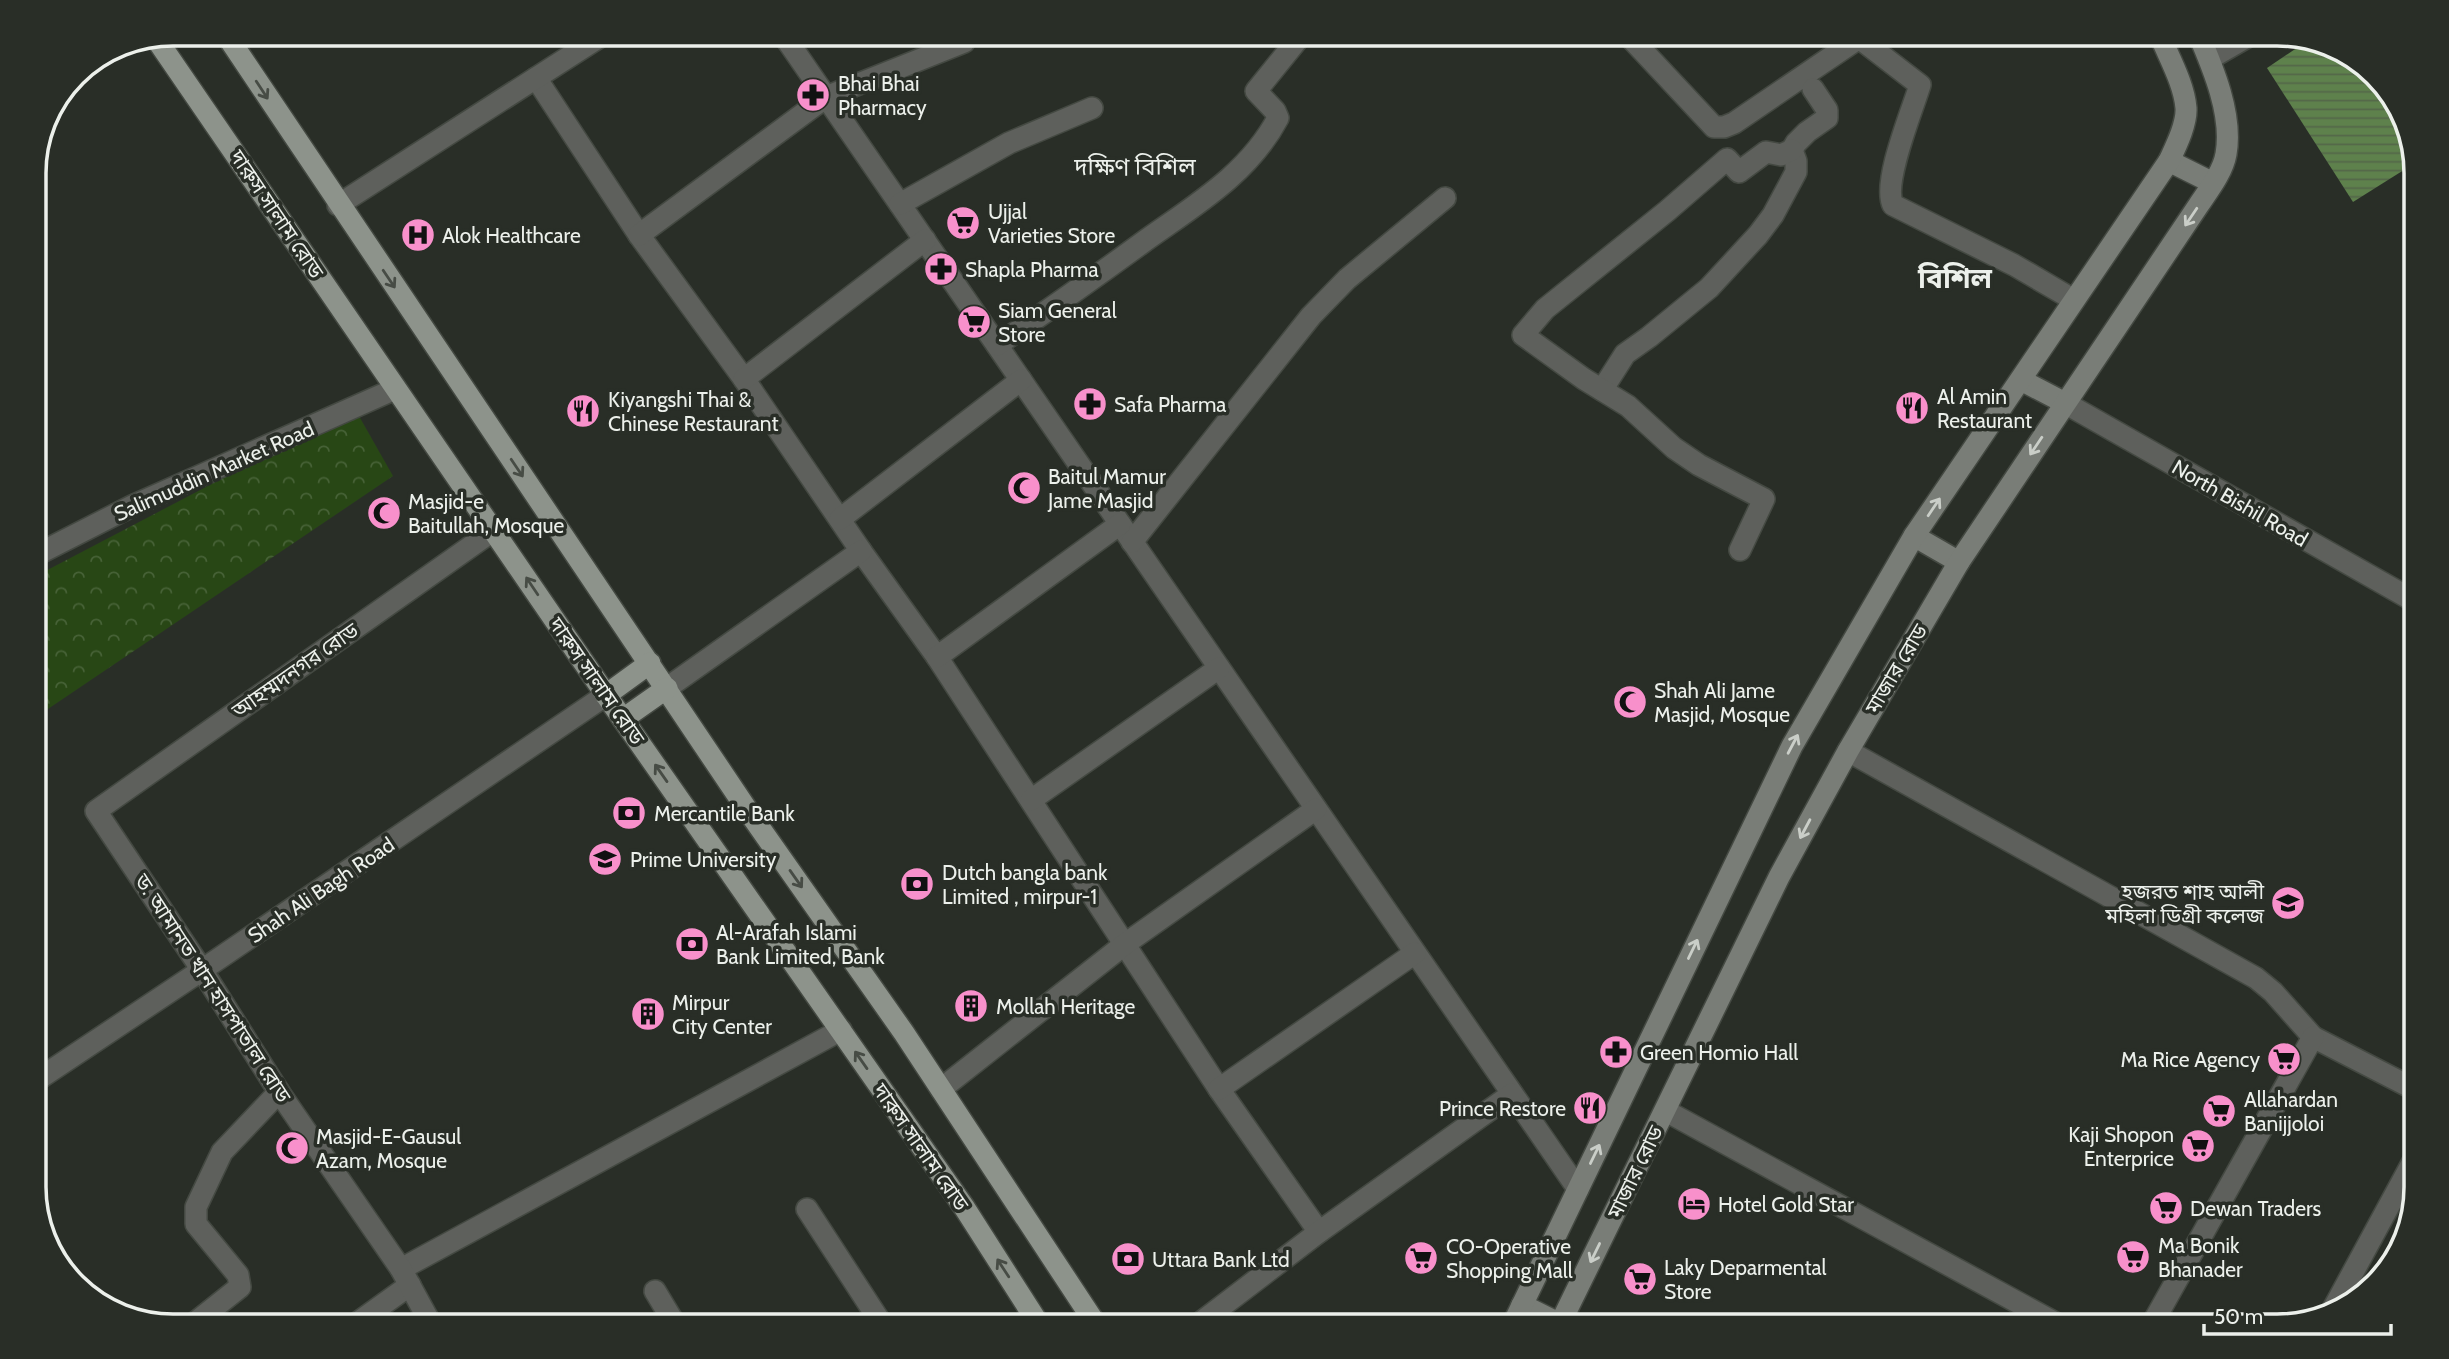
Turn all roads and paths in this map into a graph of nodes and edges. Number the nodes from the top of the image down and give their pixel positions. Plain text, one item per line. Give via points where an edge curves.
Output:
1 (234, 46) edge
2 (586, 46) edge
3 (791, 46) edge
4 (952, 46) edge
5 (1292, 46) edge
6 (1638, 46) edge
7 (1847, 46) edge
8 (1869, 46) edge
9 (2164, 46) edge
10 (2204, 46) edge
11 (2232, 46) edge
12 (162, 47) edge
13 (2209, 59) junction
14 (536, 78) junction
15 (1813, 89) dead end
16 (826, 97) junction
17 (1092, 108) dead end
18 (2224, 110) junction
19 (2186, 111) junction
20 (1792, 150) junction
21 (2169, 161) junction
22 (2213, 183) junction
23 (1446, 198) dead end
24 (900, 204) junction
25 (338, 205) junction
26 (639, 235) junction
27 (925, 240) junction
28 (2074, 300) junction
29 (997, 345) junction
30 (744, 379) junction
31 (1021, 380) junction
32 (2021, 380) junction
33 (395, 389) junction
34 (1602, 390) junction
35 (2065, 403) junction
36 (840, 519) junction
37 (494, 530) junction
38 (1126, 533) junction
39 (1914, 536) junction
40 (46, 550) edge
41 (1740, 550) dead end
42 (861, 551) junction
43 (1959, 562) junction
44 (2403, 595) edge
45 (937, 657) junction
46 (650, 663) junction
47 (1219, 668) junction
48 (667, 688) junction
49 (606, 695) junction
50 (623, 719) junction
51 (1848, 751) junction
52 (1031, 800) junction
53 (1316, 809) junction
54 (96, 811) joint
55 (1125, 944) junction
56 (1415, 953) junction
57 (202, 971) junction
58 (841, 1030) junction
59 (2313, 1037) junction
60 (46, 1074) edge
61 (2404, 1084) edge
62 (941, 1089) junction
63 (1219, 1089) junction
64 (279, 1091) junction
65 (1512, 1094) junction
66 (1665, 1111) junction
67 (2404, 1178) edge
68 (1578, 1189) junction
69 (807, 1209) dead end
70 (1319, 1232) junction
71 (405, 1277) junction
72 (655, 1291) dead end
73 (2339, 1297) edge
74 (1522, 1305) junction
75 (207, 1313) edge
76 (367, 1313) edge
77 (425, 1313) edge
78 (669, 1313) edge
79 (875, 1313) edge
80 (1032, 1313) edge
81 (1088, 1313) edge
82 (1213, 1313) edge
83 (1518, 1313) edge
84 (1538, 1313) edge
85 (1567, 1313) edge
86 (2037, 1313) edge
87 (2158, 1313) edge

1 -> 25 main road
2 - 14 street
3 - 16 street
4 - 16 street
5 - 29 street via 1256,91 1278,118 1266,141 1226,183
6 - 7 street via 1714,127 1724,127
8 - 28 street via 1920,85 1891,180 1893,205
9 - 19 main road, মাজার রোড
10 - 13 main road, মাজার রোড
11 - 13 street
12 - 33 main road, দারুস সালাম রোড
13 - 18 main road, মাজার রোড
14 - 25 street
14 - 26 street
15 - 20 street via 1827,118
16 - 24 street
16 - 26 street
17 - 24 street via 1009,143
18 - 19 main road
18 - 22 main road, মাজার রোড via 2226,155
19 - 21 main road, মাজার রোড
20 - 34 street via 1796,172 1758,235 1709,288 1625,354
20 - 34 street via 1781,155 1766,152 1739,172 1727,159 1554,302 1523,335
21 - 22 main road
21 - 28 main road, মাজার রোড
22 -> 35 main road, মাজার রোড
23 - 38 street via 1347,279 1311,316
24 - 27 street
25 -> 46 main road
26 - 30 street
27 - 29 street
27 - 30 street
28 - 32 main road, মাজার রোড
29 - 31 street
30 - 36 street
31 - 36 street
31 - 38 street
32 - 35 main road
39 -> 32 main road, মাজার রোড
33 - 37 main road, দারুস সালাম রোড
33 - 40 street, Salimuddin Market Road via 132,506
34 - 41 street via 1699,465 1764,499
35 -> 43 main road, মাজার রোড
35 - 44 street, North Bishil Road
36 - 42 street
49 -> 37 main road, দারুস সালাম রোড
37 - 54 street, আহম্মদনগর রোড
38 - 45 street
38 - 47 street
39 - 43 main road
68 -> 39 main road, মাজার রোড via 1791,746
42 - 45 street
42 - 48 street
43 - 51 main road, মাজার রোড
45 - 52 street
46 - 48 main road
46 - 49 main road
47 - 52 street
47 - 53 street
48 - 50 main road
48 -> 62 main road
49 - 50 main road, দারুস সালাম রোড
49 - 57 street, Shah Ali Bagh Road
58 -> 50 main road, দারুস সালাম রোড
51 - 59 street via 2256,978
51 -> 66 main road, মাজার রোড via 1779,877
52 - 55 street
53 - 55 street
53 - 56 street
54 - 57 street, ড. আমানত খান হাসপাতাল রোড
55 - 62 street
55 - 63 street
56 - 63 street
56 - 65 street
57 - 60 street, Shah Ali Bagh Road
57 - 64 street, ড. আমানত খান হাসপাতাল রোড
58 - 71 street
80 -> 58 main road, দারুস সালাম রোড
59 - 61 street
59 - 87 street
62 - 81 main road
63 - 70 street
64 - 71 street, ড. আমানত খান হাসপাতাল রোড
64 - 75 street via 222,1152 196,1207 196,1224 238,1275 240,1287
65 - 68 street
65 - 70 street
66 -> 85 main road, মাজার রোড
66 - 86 street
67 - 73 street
68 - 74 main road, মাজার রোড
69 - 79 street
70 - 82 street
71 - 76 street
71 - 77 street, ড. আমানত খান হাসপাতাল রোড
72 - 78 street
74 - 83 main road, মাজার রোড
74 - 84 main road

